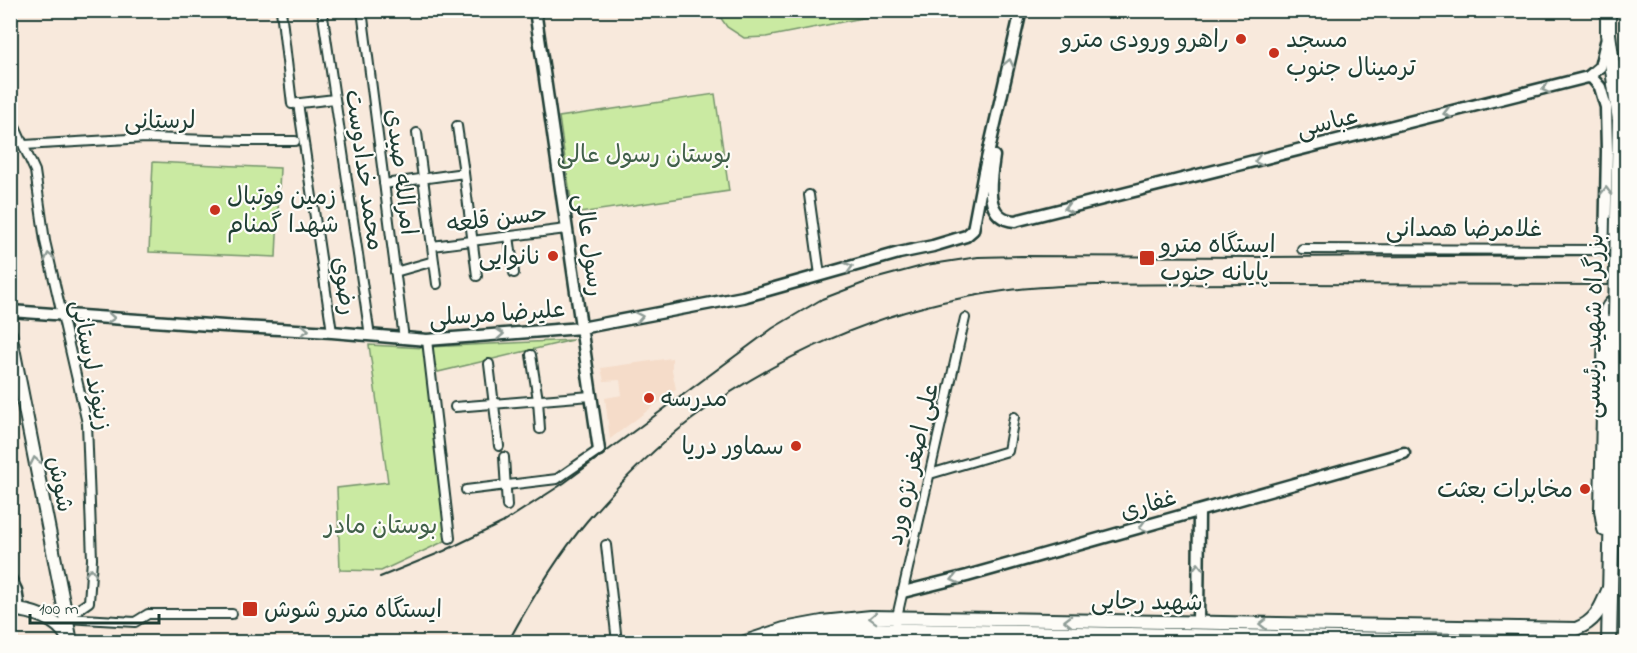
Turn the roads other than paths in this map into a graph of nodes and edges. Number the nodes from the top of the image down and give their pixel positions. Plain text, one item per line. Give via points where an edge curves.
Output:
1 (281, 10) edge
2 (322, 10) edge
3 (362, 10) edge
4 (535, 10) edge
5 (1021, 10) edge
6 (1608, 10) edge
7 (1608, 34) junction
8 (1588, 77) junction
9 (334, 99) junction
10 (298, 103) junction
11 (10, 116) edge
12 (997, 117) junction
13 (457, 126) dead end
14 (417, 133) dead end
15 (295, 141) dead end
16 (24, 144) junction
17 (464, 173) junction
18 (423, 178) junction
19 (384, 184) junction
20 (809, 195) dead end
21 (566, 229) junction
22 (509, 236) junction
23 (473, 241) junction
24 (432, 246) junction
25 (1302, 249) dead end
26 (1605, 250) junction
27 (1626, 250) edge
28 (434, 261) junction
29 (395, 272) junction
30 (514, 273) dead end
31 (477, 276) dead end
32 (820, 276) junction
33 (437, 284) dead end
34 (1626, 299) edge
35 (10, 311) edge
36 (63, 314) junction
37 (965, 318) dead end
38 (581, 328) junction
39 (332, 332) junction
40 (10, 333) edge
41 (370, 336) junction
42 (404, 339) junction
43 (427, 340) junction
44 (531, 355) dead end
45 (489, 364) dead end
46 (591, 396) junction
47 (538, 400) junction
48 (493, 404) junction
49 (455, 407) dead end
50 (1014, 417) dead end
51 (540, 429) dead end
52 (499, 446) dead end
53 (599, 450) joint
54 (1404, 453) dead end
55 (504, 457) dead end
56 (930, 474) junction
57 (506, 485) junction
58 (466, 490) dead end
59 (507, 506) dead end
60 (1199, 511) junction
61 (450, 538) dead end
62 (606, 544) dead end
63 (10, 578) edge
64 (1611, 585) junction
65 (903, 592) junction
66 (14, 610) edge
67 (232, 614) dead end
68 (66, 618) junction
69 (896, 623) junction
70 (1198, 623) junction
71 (10, 637) edge
72 (1553, 638) edge
73 (12, 642) edge
74 (70, 642) edge
75 (617, 642) edge
76 (745, 642) edge
77 (778, 642) edge
78 (1609, 642) edge

1 - 10 street, رضوی via 292,104
2 - 9 street, محمد خدادوست
3 - 19 street, امرالله صیدی
4 - 21 street, رسول عالی
12 -> 5 street
6 - 7 highway, بزرگراه شهید رئیسی
7 - 8 street via 1600,67
7 - 64 highway, بزرگراه شهید رئیسی, bridge via 1620,120
8 -> 12 street, عباسی via 1015,221 1000,215 990,194
26 -> 8 street via 1606,107 1600,87
9 - 10 street
9 - 41 street, محمد خدادوست
10 - 39 street, رضوی
11 - 16 street, زینوند لرستانی
32 -> 12 street, علیرضا مرسلی via 933,246 973,230
13 - 17 street
14 - 18 street
15 - 16 street, لرستانی via 146,138
36 -> 16 street, زینوند لرستانی via 45,242 35,171
17 - 18 street
17 - 23 street
18 - 19 street
18 - 24 street
19 - 29 street, امرالله صیدی
20 - 32 street
21 - 22 street, حسن قلعه
21 - 38 street, رسول عالی
22 - 23 street, حسن قلعه
22 - 30 street
23 - 24 street, حسن قلعه
23 - 31 street
24 - 28 street
25 - 26 street, غلامرضا همدانی
26 - 27 street, غلامرضا همدانی
28 - 29 street
28 - 33 street
29 - 42 street, امرالله صیدی
38 -> 32 street, علیرضا مرسلی via 743,297
34 - 64 highway via 1610,304 1606,318 1602,510
35 - 36 street, علیرضا مرسلی
36 -> 39 street, علیرضا مرسلی
68 -> 36 street, زینوند لرستانی via 89,602 92,559 87,423
37 - 56 street, علی اصغر نژه ورد
43 -> 38 street, علیرضا مرسلی
38 - 46 street, رسول عالی
39 - 41 street, علیرضا مرسلی
68 -> 40 main road, شوش
41 - 42 street, علیرضا مرسلی
42 - 43 street, علیرضا مرسلی
43 - 61 street
44 - 47 street
45 - 48 street
46 - 47 street
46 - 53 street, رسول عالی
47 - 48 street
47 - 51 street
48 - 49 street
48 - 52 street
50 - 56 street via 1008,451
53 - 57 street via 557,479
54 - 60 street, غفاری
55 - 57 street
56 - 65 street, علی اصغر نژه ورد
57 - 58 street
57 - 59 street
60 -> 65 street, غفاری
70 -> 60 street
62 - 75 street
63 - 66 street via 16,590
64 - 72 main road via 1587,625
64 - 78 highway, بزرگراه شهید رئیسی
65 - 69 street, علی اصغر نژه ورد
66 - 74 main road via 40,616 58,626
67 - 68 street via 148,614 135,622
68 - 74 main road, شوش
70 -> 69 main road, شهید رجایی
69 - 72 main road, شهید رجایی
69 -> 76 main road, شهید رجایی via 871,617 822,622
69 - 77 main road, شهید رجایی
72 -> 70 main road, شهید رجایی
71 - 73 street

